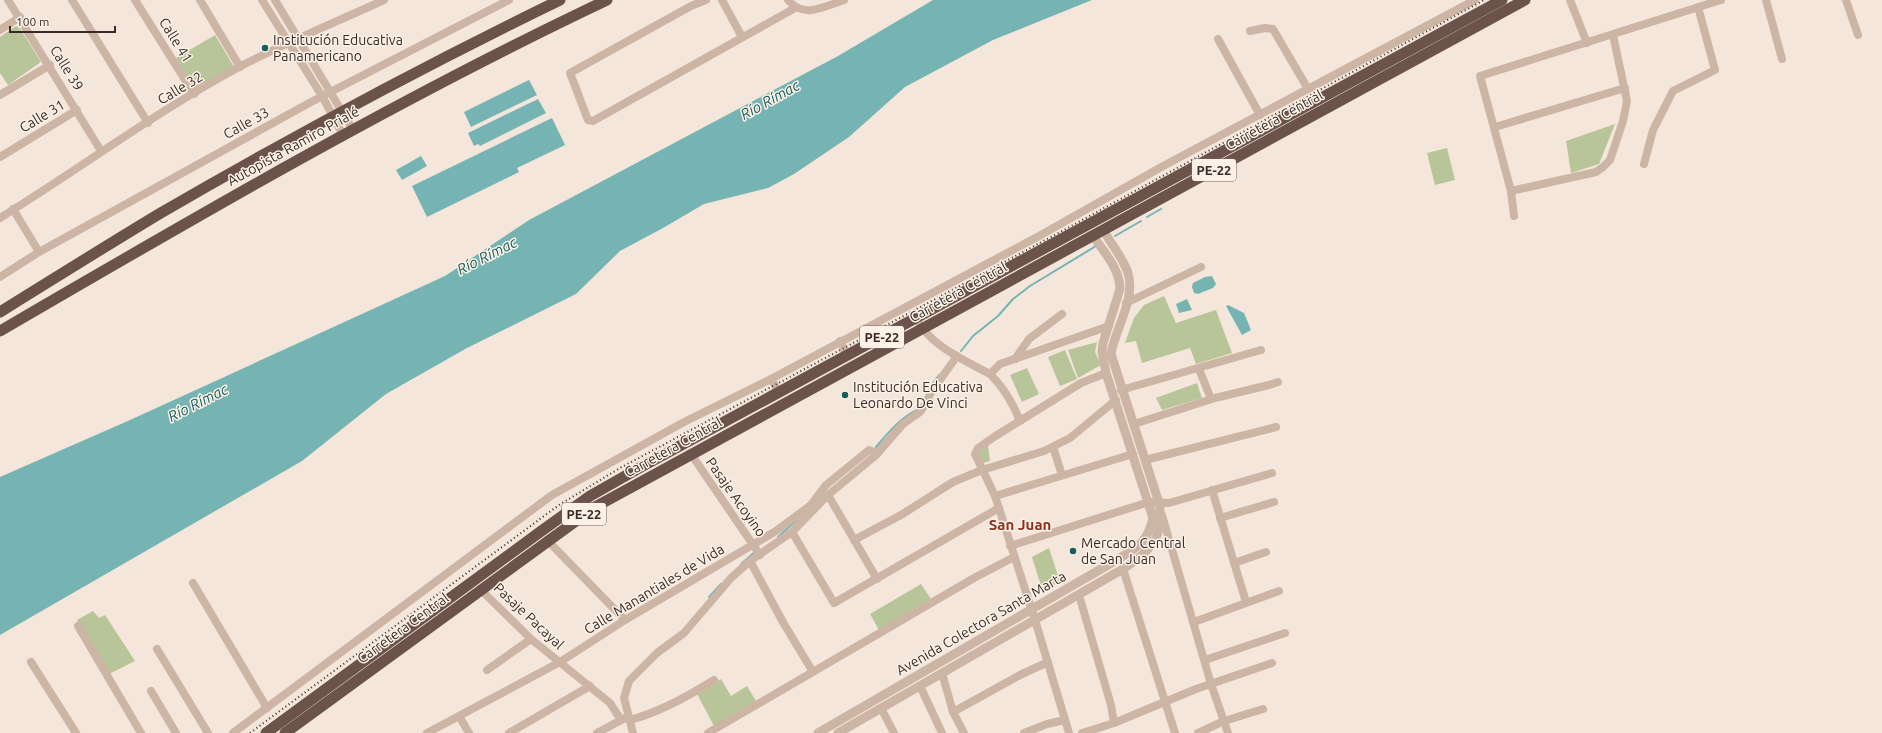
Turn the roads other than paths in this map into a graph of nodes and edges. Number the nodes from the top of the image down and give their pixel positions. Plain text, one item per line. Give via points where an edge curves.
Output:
1 (8, 0) edge
2 (72, 0) edge
3 (135, 0) edge
4 (200, 0) edge
5 (262, 0) edge
6 (275, 0) edge
7 (384, 0) edge
8 (509, 0) edge
9 (560, 0) edge
10 (607, 0) edge
11 (706, 0) edge
12 (722, 0) edge
13 (788, 0) edge
14 (844, 0) edge
15 (1473, 0) edge
16 (1525, 0) edge
17 (1570, 0) edge
18 (1721, 0) edge
19 (1766, 0) edge
20 (1846, 0) edge
21 (1710, 1) edge
22 (1505, 5) edge
23 (1491, 6) junction
24 (1698, 7) junction
25 (795, 8) junction
26 (20, 17) junction
27 (0, 30) edge
28 (1250, 31) dead end
29 (1613, 35) junction
30 (1858, 35) dead end
31 (742, 37) junction
32 (300, 38) junction
33 (1218, 39) dead end
34 (289, 42) junction
35 (1587, 42) junction
36 (1782, 59) dead end
37 (50, 65) junction
38 (240, 67) junction
39 (1625, 88) junction
40 (1308, 89) junction
41 (331, 91) junction
42 (194, 94) junction
43 (0, 96) edge
44 (322, 96) junction
45 (77, 110) junction
46 (338, 114) junction
47 (1260, 115) junction
48 (148, 122) junction
49 (1495, 128) junction
50 (348, 132) junction
51 (101, 151) junction
52 (1217, 155) junction
53 (0, 157) edge
54 (1644, 164) dead end
55 (1223, 165) junction
56 (1510, 191) junction
57 (13, 210) junction
58 (1514, 216) dead end
59 (0, 218) edge
60 (1098, 233) junction
61 (39, 252) junction
62 (1201, 267) dead end
63 (0, 277) edge
64 (1126, 303) junction
65 (0, 312) edge
66 (1062, 314) dead end
67 (916, 318) junction
68 (1109, 326) junction
69 (921, 329) junction
70 (0, 331) edge
71 (840, 341) junction
72 (1261, 350) dead end
73 (847, 355) junction
74 (957, 356) junction
75 (1016, 359) junction
76 (1199, 369) junction
77 (1106, 373) junction
78 (990, 374) junction
79 (770, 379) junction
80 (1278, 382) dead end
81 (1122, 390) junction
82 (779, 392) junction
83 (1211, 399) junction
84 (1116, 400) junction
85 (1020, 421) junction
86 (1134, 424) junction
87 (1276, 428) dead end
88 (1053, 447) junction
89 (878, 452) junction
90 (691, 454) junction
91 (1133, 454) junction
92 (1145, 460) junction
93 (982, 470) junction
94 (1272, 473) dead end
95 (1062, 475) junction
96 (1212, 490) junction
97 (828, 495) junction
98 (995, 496) junction
99 (1149, 502) junction
100 (1274, 502) dead end
101 (1160, 507) junction
102 (998, 508) junction
103 (1220, 518) junction
104 (792, 532) junction
105 (547, 540) junction
106 (854, 540) junction
107 (753, 545) junction
108 (1010, 546) junction
109 (1266, 552) dead end
110 (760, 555) junction
111 (1014, 557) junction
112 (750, 561) junction
113 (1234, 563) junction
114 (1123, 569) junction
115 (877, 579) junction
116 (193, 583) dead end
117 (480, 589) junction
118 (1279, 591) dead end
119 (1079, 595) junction
120 (1246, 602) junction
121 (1031, 608) junction
122 (625, 620) junction
123 (1035, 620) junction
124 (1194, 622) junction
125 (78, 626) dead end
126 (1285, 633) dead end
127 (531, 639) junction
128 (157, 648) dead end
129 (1205, 660) junction
130 (31, 662) dead end
131 (560, 662) junction
132 (1048, 662) junction
133 (1272, 663) dead end
134 (487, 670) dead end
135 (813, 672) junction
136 (942, 674) junction
137 (714, 680) dead end
138 (1212, 684) junction
139 (590, 686) junction
140 (920, 686) junction
141 (150, 691) dead end
142 (1164, 703) junction
143 (266, 708) junction
144 (881, 708) junction
145 (1262, 708) dead end
146 (953, 712) junction
147 (459, 716) junction
148 (626, 718) junction
149 (1065, 720) junction
150 (1224, 721) junction
151 (1114, 723) junction
152 (840, 732) edge
153 (76, 733) edge
154 (141, 733) edge
155 (176, 733) edge
156 (208, 733) edge
157 (232, 733) edge
158 (266, 733) edge
159 (285, 733) edge
160 (427, 733) edge
161 (470, 733) edge
162 (509, 733) edge
163 (598, 733) edge
164 (633, 733) edge
165 (708, 733) edge
166 (818, 733) edge
167 (894, 733) edge
168 (942, 733) edge
169 (964, 733) edge
170 (1024, 733) edge
171 (1070, 733) edge
172 (1082, 733) edge
173 (1174, 733) edge
174 (1198, 733) edge
175 (1228, 733) edge

1 - 26 street, Calle 39
2 - 48 street
3 - 42 street, Calle 41
4 - 38 street
5 - 34 street
6 - 32 street
7 - 32 street, Calle 32
8 - 41 street, Calle 33
9 - 46 highway, Autopista Ramiro Prialé
10 - 50 highway, Autopista Ramiro Prialé via 460,72
11 - 31 street via 570,73 588,120 593,121
12 - 31 street
13 - 25 street
14 - 25 street via 818,9 803,11
15 - 23 street
15 - 40 street
16 - 22 highway, Carretera Central / PE-22
17 - 35 street
18 - 21 street
19 - 36 street
20 - 30 street
21 - 24 street
22 - 23 highway, Carretera Central / PE-22
22 - 55 highway, Carretera Central / PE-22
23 - 52 highway, Carretera Central / PE-22
24 - 29 street
24 - 54 street via 1715,70 1673,91 1653,130
25 - 31 street
26 - 27 street
26 - 37 street, Calle 39
28 - 40 street via 1273,29
29 - 35 street
29 - 39 street
32 - 34 street, Calle 32
32 - 41 street
33 - 47 street
34 - 38 street, Calle 32
34 - 44 street
35 - 49 street via 1480,76
37 - 43 street
37 - 45 street, Calle 39
38 - 42 street, Calle 32
39 - 49 street
39 - 56 street via 1627,101 1623,121 1610,160 1603,168 1596,172
40 - 47 street
41 - 44 street, Calle 33
41 - 46 street
42 - 48 street, Calle 32
44 - 46 street
44 - 61 street, Calle 33
45 - 51 street, Calle 39
45 - 53 street, Calle 31
46 - 50 street
46 - 65 highway, Autopista Ramiro Prialé via 159,215
47 - 71 street
48 - 51 street, Calle 32
49 - 56 street
50 - 70 highway, Autopista Ramiro Prialé
51 - 57 street, Calle 32
52 - 55 highway
52 - 67 highway, Carretera Central / PE-22
55 - 60 highway, Carretera Central / PE-22
56 - 58 street
57 - 59 street, Calle 32
57 - 61 street
60 - 64 street, Avenida Colectora Santa Marta via 1128,274 1130,287
60 - 68 street, Avenida Colectora Santa Marta via 1120,281 1120,290
60 - 69 highway, Carretera Central / PE-22
61 - 63 street, Calle 33
62 - 64 street
64 - 81 street, Avenida Colectora Santa Marta via 1111,354
66 - 75 street via 1029,339
67 - 69 street
67 - 73 highway, Carretera Central / PE-22
68 - 75 street
68 - 77 street, Avenida Colectora Santa Marta via 1102,352
69 - 74 street
69 - 90 highway, Carretera Central / PE-22
71 - 73 street
71 - 79 street
72 - 76 street
73 - 82 highway, Carretera Central / PE-22
74 - 78 street
74 - 89 street via 920,412 903,424
75 - 78 street via 1000,364
76 - 81 street
76 - 83 street
77 - 84 street, Avenida Colectora Santa Marta
77 - 85 street via 1081,383
78 - 85 street via 1012,401
79 - 82 street
79 - 143 street via 686,421 552,494
80 - 83 street
81 - 86 street, Avenida Colectora Santa Marta
82 - 158 highway, Carretera Central / PE-22 via 590,496
83 - 86 street
84 - 88 street via 1070,438
84 - 91 street, Avenida Colectora Santa Marta
85 - 93 street via 978,448 976,454
86 - 92 street, Avenida Colectora Santa Marta
87 - 92 street
88 - 93 street
88 - 95 street
89 - 97 street
89 - 107 street, Calle Manantiales de Vida via 869,450 826,485 810,505
90 - 105 highway, Carretera Central / PE-22 via 594,507
90 - 107 street, Pasaje Acoyino
91 - 95 street
91 - 99 street, Avenida Colectora Santa Marta
92 - 101 street, Avenida Colectora Santa Marta
93 - 98 street
93 - 106 street via 953,482 901,515
94 - 96 street
95 - 98 street
96 - 101 street
96 - 103 street
97 - 104 street
97 - 106 street
98 - 102 street
99 - 101 street
99 - 108 street
99 - 121 street, Avenida Colectora Santa Marta via 1153,518 1151,527 1137,548
100 - 103 street
101 - 114 street, Avenida Colectora Santa Marta via 1158,533 1154,543 1145,554
101 - 124 street
102 - 108 street
102 - 115 street
103 - 113 street
104 - 110 street
104 - 115 street via 834,603
105 - 117 highway, Carretera Central / PE-22
105 - 122 street
106 - 115 street
107 - 110 street, Pasaje Acoyino
107 - 122 street, Calle Manantiales de Vida
108 - 111 street
109 - 113 street
110 - 112 street
111 - 121 street
111 - 135 street
112 - 135 street
112 - 148 street via 712,598 684,633 658,653 629,681 624,698
113 - 120 street
114 - 119 street, Avenida Colectora Santa Marta
114 - 142 street
116 - 143 street
117 - 127 street, Pasaje Pacayal
117 - 159 highway, Carretera Central / PE-22
118 - 120 street
119 - 123 street, Avenida Colectora Santa Marta
119 - 151 street
120 - 124 street
121 - 123 street
121 - 166 street, Avenida Colectora Santa Marta
122 - 131 street, Calle Manantiales de Vida
123 - 132 street
123 - 136 street, Avenida Colectora Santa Marta
124 - 129 street
125 - 154 street
126 - 129 street
127 - 131 street, Pasaje Pacayal
127 - 134 street
128 - 156 street
129 - 138 street
130 - 153 street
131 - 139 street, Pasaje Pacayal
131 - 147 street, Calle Manantiales de Vida
132 - 146 street
132 - 149 street
133 - 138 street
135 - 165 street
136 - 140 street, Avenida Colectora Santa Marta
136 - 146 street
137 - 148 street via 671,705
138 - 142 street
138 - 150 street
139 - 148 street, Pasaje Pacayal
139 - 162 street
140 - 144 street, Avenida Colectora Santa Marta
140 - 168 street
141 - 155 street
142 - 151 street
142 - 173 street
143 - 157 street
144 - 152 street, Avenida Colectora Santa Marta
144 - 167 street
145 - 150 street
146 - 169 street
147 - 160 street, Calle Manantiales de Vida
147 - 161 street
148 - 163 street
148 - 164 street
149 - 170 street
149 - 171 street
150 - 174 street
150 - 175 street
151 - 172 street

